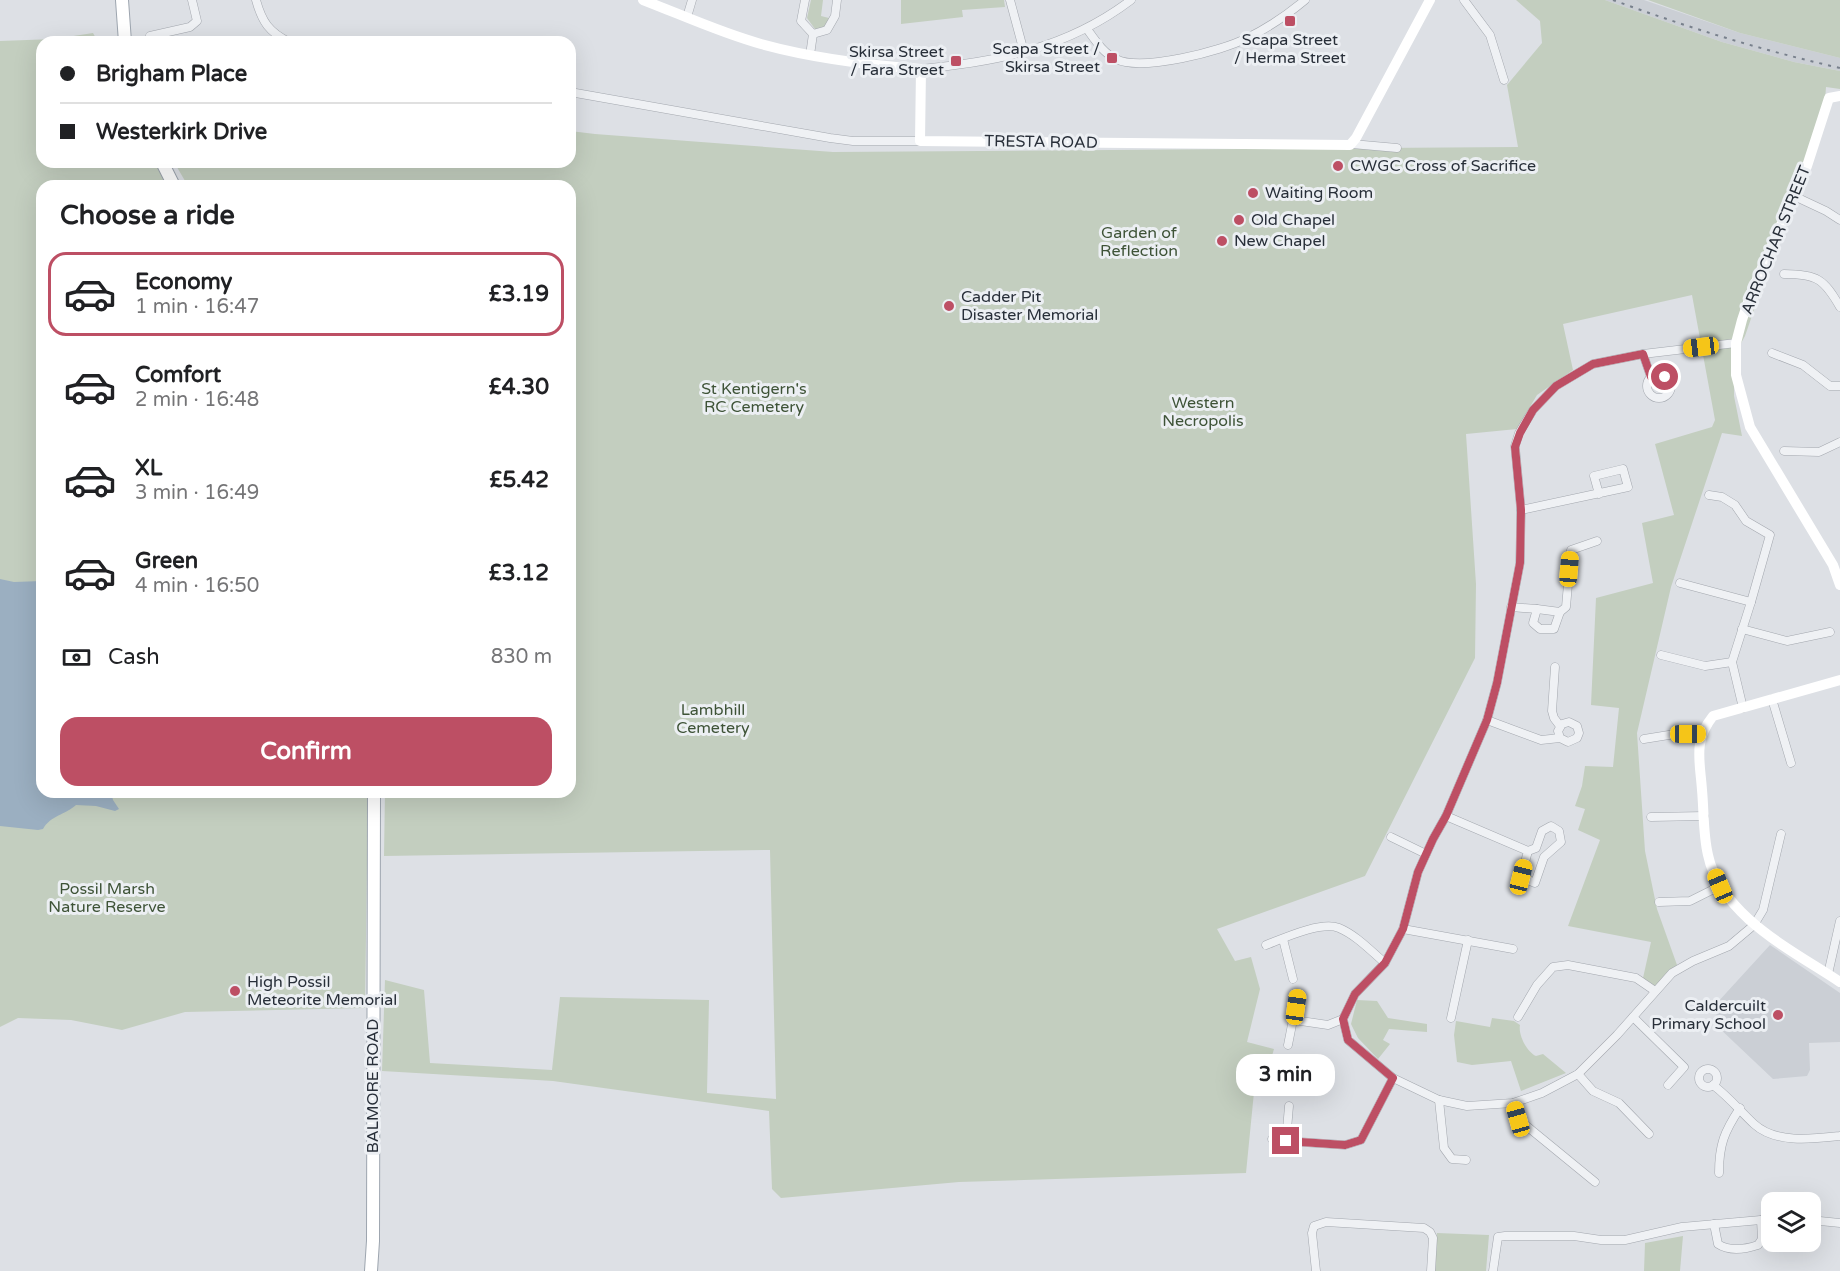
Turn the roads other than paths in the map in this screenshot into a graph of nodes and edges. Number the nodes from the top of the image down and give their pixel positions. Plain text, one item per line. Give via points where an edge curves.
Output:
1 (122, 0) edge
2 (192, 0) edge
3 (256, 0) edge
4 (643, 0) edge
5 (692, 0) edge
6 (805, 0) edge
7 (837, 0) edge
8 (1010, 0) edge
9 (1131, 0) edge
10 (1305, 0) edge
11 (1430, 0) edge
12 (1464, 0) edge
13 (687, 17) junction
14 (1087, 29) junction
15 (813, 34) junction
16 (125, 36) edge
17 (150, 36) dead end
18 (276, 36) edge
19 (1024, 52) junction
20 (810, 55) junction
21 (921, 69) junction
22 (1504, 80) dead end
23 (576, 93) edge
24 (1840, 96) edge
25 (920, 141) junction
26 (1352, 144) junction
27 (1397, 148) dead end
28 (1794, 196) junction
29 (1840, 220) edge
30 (1784, 274) dead end
31 (1840, 307) edge
32 (1736, 343) junction
33 (1772, 352) dead end
34 (1643, 354) junction
35 (1651, 377) dead end
36 (1840, 386) edge
37 (1840, 442) edge
38 (1784, 451) dead end
39 (1599, 494) junction
40 (1709, 495) dead end
41 (1521, 510) junction
42 (1597, 540) dead end
43 (1680, 583) dead end
44 (1840, 585) edge
45 (1751, 602) junction
46 (1511, 608) junction
47 (1537, 609) junction
48 (1560, 612) junction
49 (1742, 629) junction
50 (1830, 632) dead end
51 (1661, 655) dead end
52 (1732, 662) junction
53 (1555, 667) dead end
54 (1840, 680) edge
55 (1772, 699) junction
56 (1743, 708) junction
57 (1487, 720) junction
58 (1560, 726) junction
59 (1701, 734) junction
60 (1560, 738) junction
61 (1644, 739) dead end
62 (1791, 763) dead end
63 (374, 798) edge
64 (1446, 816) junction
65 (1704, 816) junction
66 (1652, 817) dead end
67 (1781, 834) dead end
68 (1391, 837) dead end
69 (1528, 851) junction
70 (1426, 854) junction
71 (1720, 886) junction
72 (1659, 903) dead end
73 (1840, 921) edge
74 (1754, 925) junction
75 (1403, 929) junction
76 (1283, 939) junction
77 (1468, 940) junction
78 (1266, 945) dead end
79 (1513, 949) dead end
80 (1385, 963) junction
81 (1828, 974) junction
82 (1293, 979) dead end
83 (1840, 982) edge
84 (1655, 992) junction
85 (1298, 994) dead end
86 (1518, 1017) dead end
87 (1633, 1017) junction
88 (1452, 1018) dead end
89 (1343, 1019) junction
90 (1294, 1020) junction
91 (1288, 1045) dead end
92 (1578, 1074) junction
93 (1393, 1078) junction
94 (1668, 1085) dead end
95 (1713, 1085) dead end
96 (1439, 1100) junction
97 (1513, 1103) junction
98 (1289, 1106) dead end
99 (1740, 1108) junction
100 (1649, 1134) dead end
101 (1840, 1136) edge
102 (1272, 1139) dead end
103 (1286, 1141) junction
104 (1466, 1160) dead end
105 (1719, 1173) dead end
106 (1595, 1182) dead end
107 (1761, 1220) edge
108 (1821, 1221) edge
109 (1840, 1223) edge
110 (1714, 1224) junction
111 (1761, 1240) edge
112 (371, 1271) edge
113 (1316, 1271) edge
114 (1431, 1271) edge
115 (1493, 1271) edge

1 - 16 main road
2 - 17 street via 197,21 190,27
3 - 18 street via 265,24
4 - 13 street
5 - 13 street
6 - 15 street via 801,21
7 - 15 street via 835,16 827,30
8 - 19 street
9 - 14 street
10 - 14 street via 1278,22 1245,40 1199,54 1146,63 1116,60
11 - 26 street
12 - 22 street via 1490,35
13 - 20 street via 760,43
14 - 19 street
15 - 20 street
19 - 21 street
20 - 21 street
21 - 25 street
23 - 25 street, TRESTA ROAD via 841,139
24 - 28 street, ARROCHAR STREET via 1829,98
25 - 26 street, TRESTA ROAD
26 - 27 street
28 - 29 street
28 - 32 street, ARROCHAR STREET via 1751,293
30 - 31 street via 1806,274 1827,286
32 - 34 street
32 - 44 street, ARROCHAR STREET via 1736,375 1750,428 1833,565
33 - 36 street via 1803,365 1830,386
34 - 35 street
34 - 41 street via 1593,364 1556,386 1533,410 1515,447
37 - 38 street via 1819,452
39 - 39 street via 1628,487 1623,469 1594,476
39 - 41 street
40 - 45 street via 1735,505 1746,521 1770,535
41 - 46 street via 1520,563
42 - 48 street via 1571,550 1566,607
43 - 45 street
45 - 49 street
46 - 47 street
46 - 57 street
47 - 48 street
47 - 48 street via 1533,623 1540,629 1554,629
49 - 50 street via 1786,641
49 - 52 street
51 - 52 street via 1705,666
52 - 56 street
53 - 58 street via 1552,711
54 - 55 street
55 - 56 street
55 - 62 street
56 - 59 street via 1713,716
57 - 60 street via 1541,740
57 - 64 street
58 - 60 street
58 - 60 street via 1573,723 1579,733 1571,742
59 - 61 street
59 - 65 street
63 - 112 main road, BALMORE ROAD
64 - 69 street
64 - 70 street
65 - 66 street
65 - 71 street via 1707,853
67 - 74 street via 1763,910
68 - 70 street
69 - 69 street via 1536,848 1542,831 1551,826 1559,831 1561,842 1544,857 1535,884 1521,877
70 - 75 street
71 - 72 street via 1690,901
71 - 74 street
73 - 81 street
74 - 81 street
74 - 84 street via 1729,946 1672,973
75 - 77 street
75 - 80 street
76 - 78 street
76 - 80 street via 1314,928 1338,928
76 - 82 street
77 - 79 street
77 - 88 street
80 - 89 street via 1355,994
81 - 83 street
84 - 86 street via 1636,978 1568,965 1553,967
84 - 87 street
85 - 90 street
87 - 92 street
87 - 94 street via 1684,1067
89 - 90 street via 1328,1025
89 - 93 street via 1348,1040
90 - 91 street
92 - 97 street
92 - 100 street via 1593,1091 1619,1103
93 - 96 street
93 - 103 street via 1361,1140 1345,1145
95 - 99 street
96 - 97 street via 1467,1106
96 - 104 street via 1444,1148 1452,1159
97 - 106 street via 1518,1119
98 - 103 street
99 - 101 street via 1756,1126 1779,1136 1803,1140
99 - 105 street via 1719,1150
102 - 103 street
107 - 110 street
108 - 109 street
110 - 111 street via 1718,1244 1726,1249 1758,1245
110 - 115 street via 1625,1240 1505,1236 1495,1243
113 - 114 street via 1312,1233 1314,1226 1326,1222 1424,1228 1433,1238

